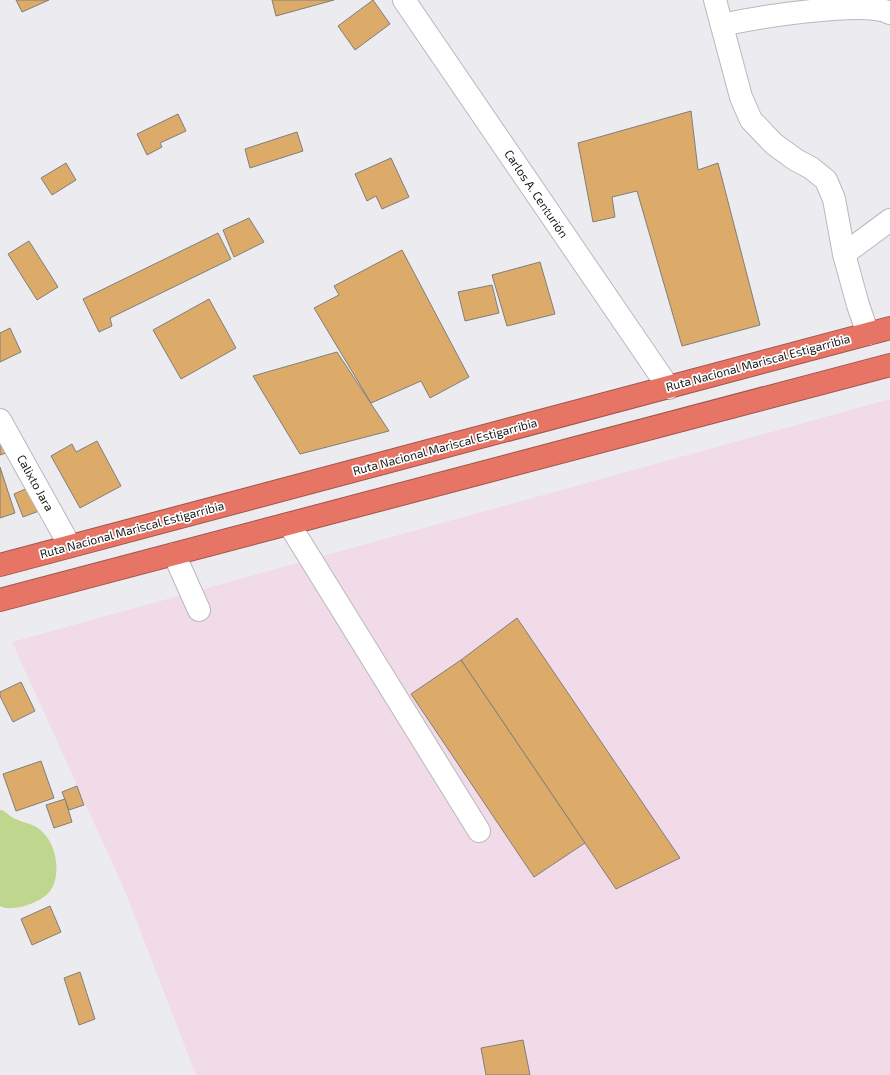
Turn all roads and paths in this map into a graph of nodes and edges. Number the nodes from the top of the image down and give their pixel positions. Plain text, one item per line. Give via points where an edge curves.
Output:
1 (404, 0) edge
2 (715, 0) edge
3 (890, 13) edge
4 (722, 25) junction
5 (890, 220) edge
6 (844, 254) junction
7 (890, 328) edge
8 (868, 334) junction
9 (890, 365) edge
10 (669, 388) junction
11 (0, 420) edge
12 (289, 524) junction
13 (70, 546) junction
14 (174, 554) junction
15 (0, 565) edge
16 (0, 600) edge
17 (199, 610) dead end
18 (479, 831) dead end

1 - 10 street, Carlos A. Centurión
2 - 4 street
3 - 4 street via 885,7 854,0 820,3
4 - 6 street via 741,98 751,120 774,144 826,180 834,199
5 - 6 street
6 - 8 street
7 - 8 highway, Ruta Nacional Mariscal Estigarribia
8 - 10 highway, Ruta Nacional Mariscal Estigarribia
9 - 12 highway
10 - 13 highway, Ruta Nacional Mariscal Estigarribia
11 - 13 street, Calixto Jara
12 - 14 highway
12 - 18 street
13 - 15 highway, Ruta Nacional Mariscal Estigarribia
14 - 16 highway
14 - 17 street

